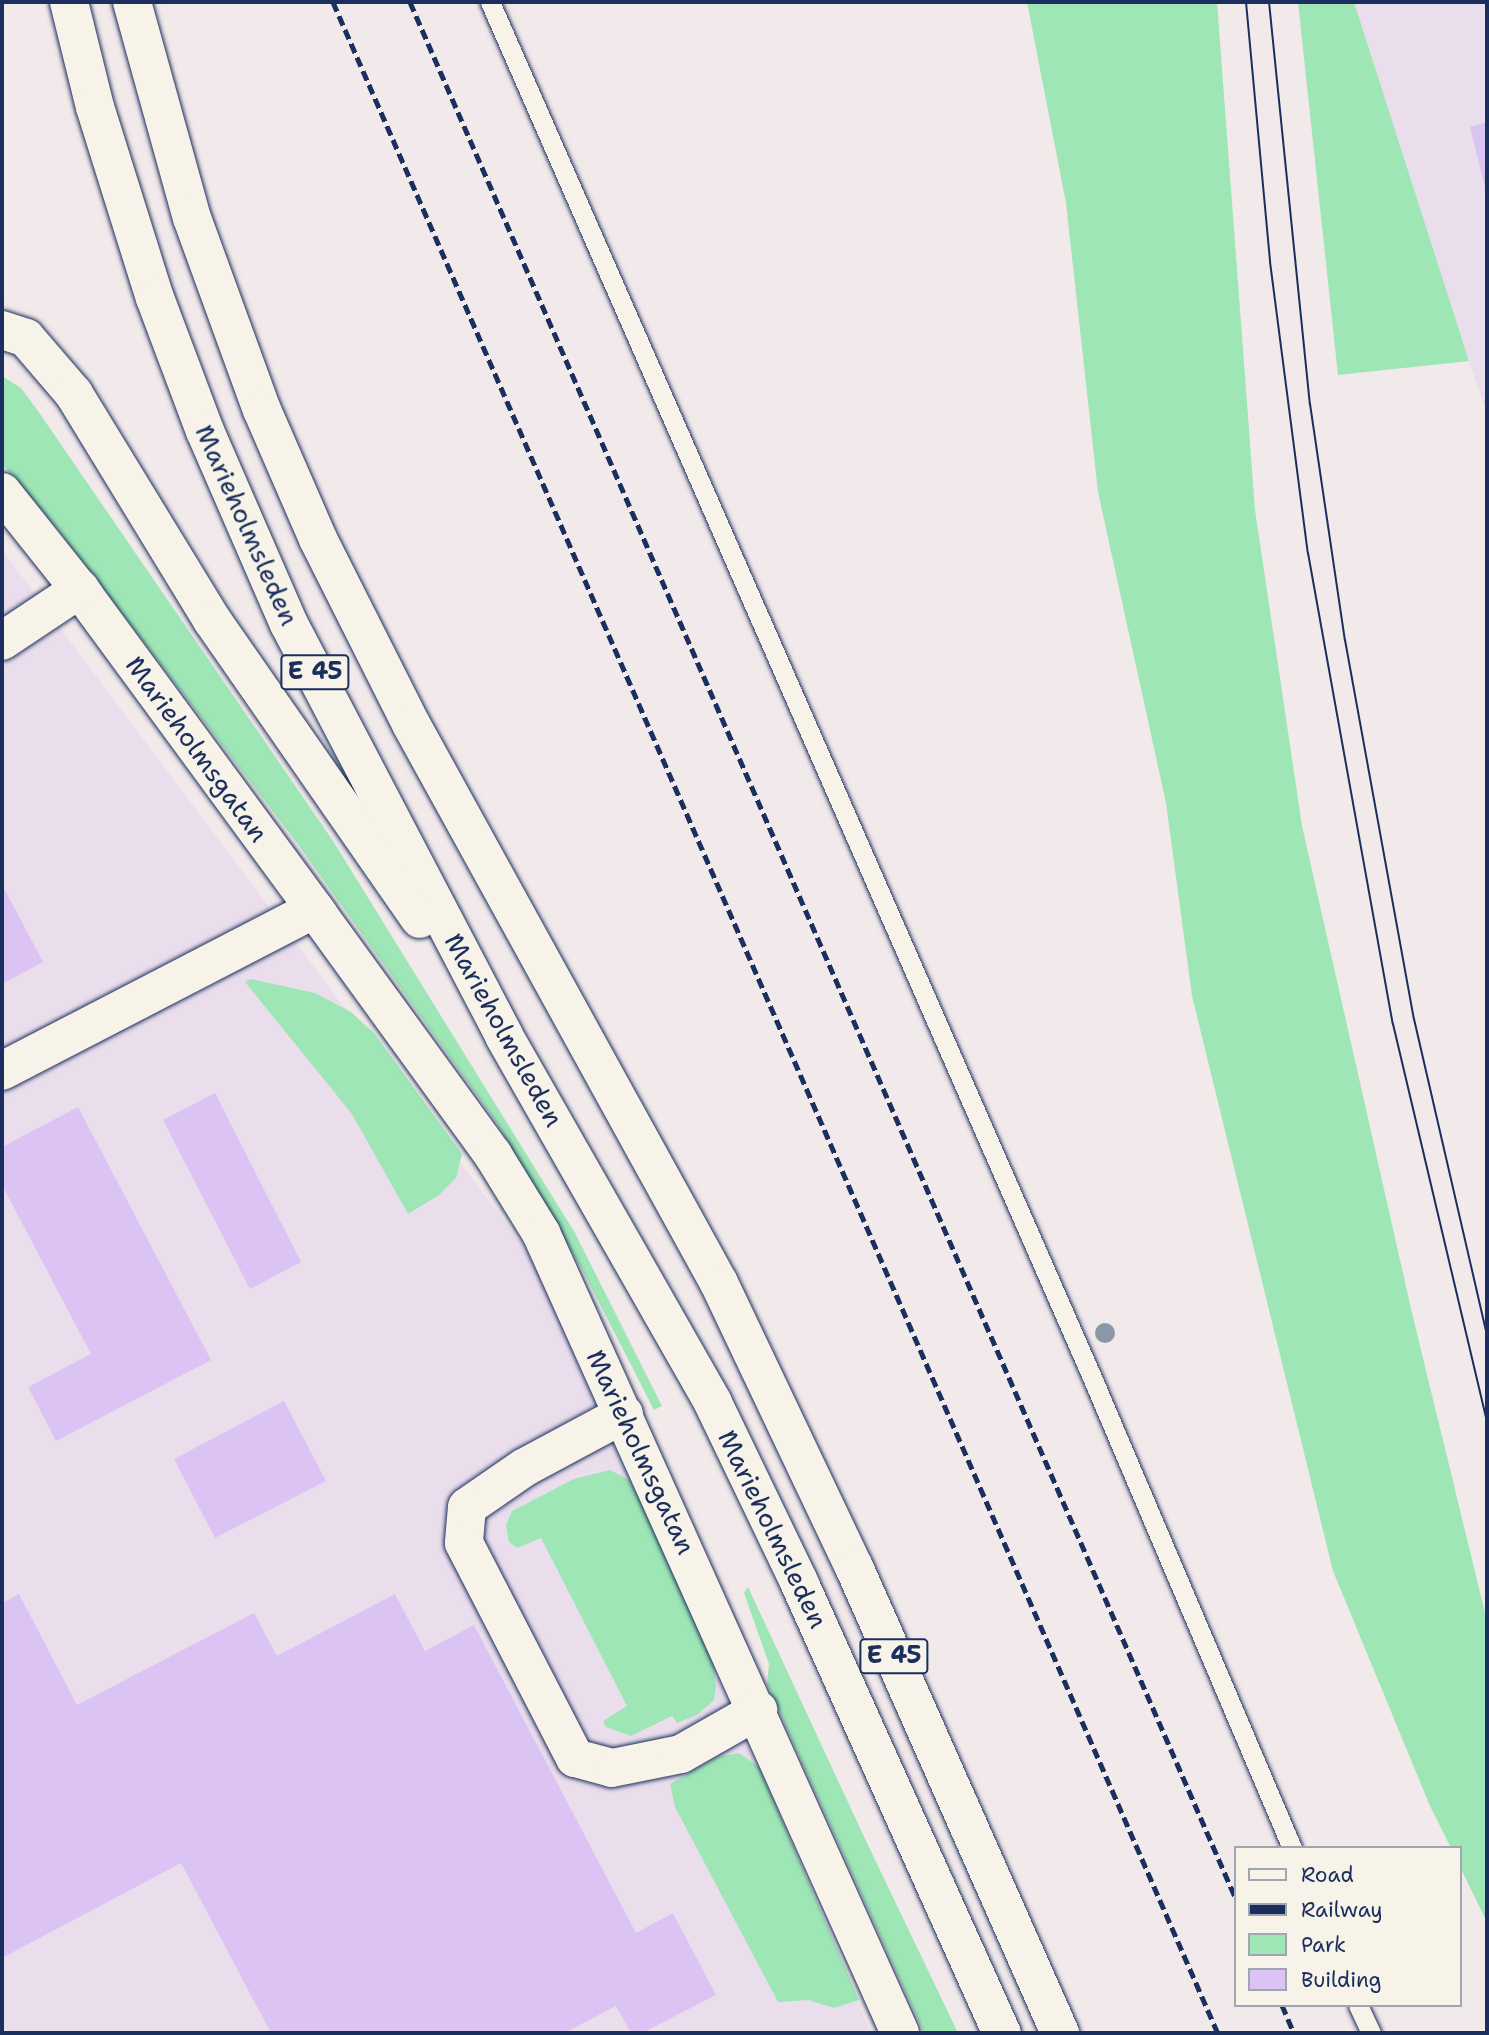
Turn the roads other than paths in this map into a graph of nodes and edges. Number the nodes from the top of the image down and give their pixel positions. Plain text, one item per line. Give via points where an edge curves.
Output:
1 (69, 2) edge
2 (132, 2) edge
3 (490, 2) edge
4 (2, 330) edge
5 (2, 492) edge
6 (80, 589) junction
7 (2, 641) edge
8 (314, 909) junction
9 (503, 1036) junction
10 (2, 1071) edge
11 (624, 1414) junction
12 (758, 1710) junction
13 (1291, 1846) edge
14 (1359, 2007) edge
15 (901, 2033) edge
16 (1002, 2033) edge
17 (1060, 2033) edge
18 (1371, 2033) edge

1 - 9 main road, Marieholmsleden / E 45 via 155,298 205,431 289,624
2 - 17 main road, Marieholmsleden / E 45 via 192,218 262,410 318,539 411,724 719,1283 854,1567
3 - 13 lane via 1094,1382
4 - 9 main road via 26,338 74,394 212,620
5 - 6 main road, Marieholmsgatan
6 - 7 main road
6 - 8 main road, Marieholmsgatan
8 - 10 main road
8 - 11 main road, Marieholmsgatan via 517,1193 541,1233
9 - 16 main road, Marieholmsleden / E 45 via 713,1403 799,1582
11 - 12 main road, Marieholmsgatan
11 - 12 main road via 525,1468 467,1507 464,1543 575,1758 612,1768 681,1754
12 - 15 main road, Marieholmsgatan
14 - 18 lane

